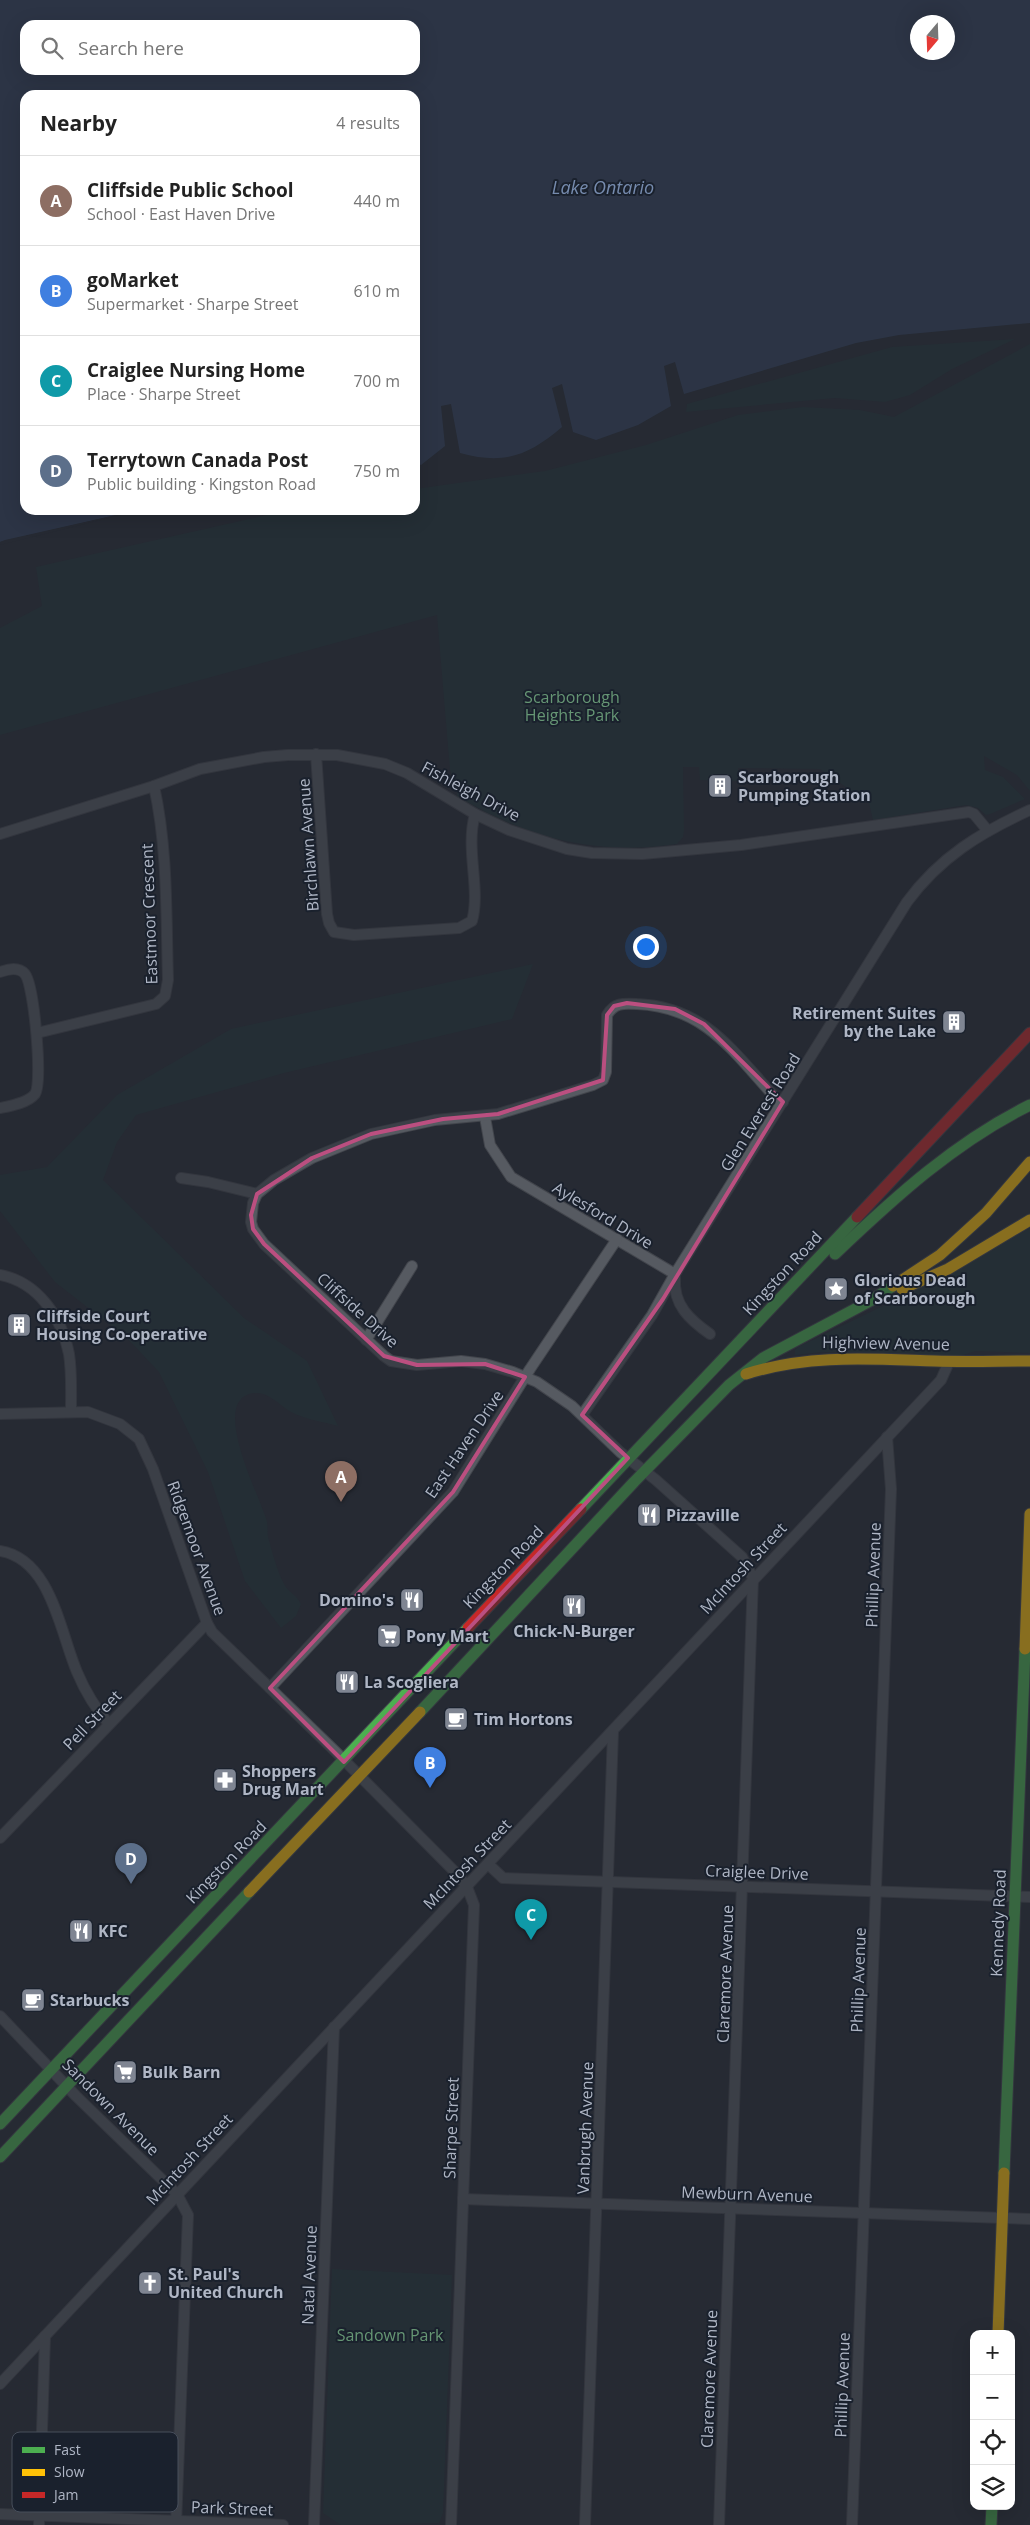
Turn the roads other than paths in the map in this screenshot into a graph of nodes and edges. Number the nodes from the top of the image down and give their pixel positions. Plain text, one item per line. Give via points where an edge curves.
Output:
1 (316, 754) junction
2 (154, 786) junction
3 (1030, 810) edge
4 (475, 814) junction
5 (988, 831) junction
6 (0, 834) edge
7 (0, 972) edge
8 (37, 1033) junction
9 (1030, 1033) edge
10 (783, 1102) junction
11 (1030, 1105) edge
12 (0, 1108) edge
13 (485, 1117) junction
14 (1030, 1162) edge
15 (181, 1178) dead end
16 (256, 1194) junction
17 (1030, 1220) edge
18 (616, 1239) junction
19 (412, 1266) dead end
20 (675, 1274) junction
21 (0, 1276) edge
22 (782, 1298) junction
23 (872, 1300) junction
24 (710, 1334) dead end
25 (366, 1340) junction
26 (1030, 1361) edge
27 (949, 1362) junction
28 (744, 1374) junction
29 (525, 1377) junction
30 (71, 1412) junction
31 (0, 1414) edge
32 (582, 1415) junction
33 (887, 1437) junction
34 (628, 1458) junction
35 (644, 1471) junction
36 (1030, 1514) edge
37 (0, 1551) edge
38 (753, 1578) junction
39 (207, 1623) junction
40 (1027, 1649) edge
41 (270, 1688) junction
42 (109, 1724) junction
43 (613, 1732) junction
44 (344, 1762) junction
45 (360, 1777) junction
46 (0, 1838) edge
47 (488, 1864) junction
48 (608, 1883) junction
49 (743, 1886) junction
50 (467, 1887) junction
51 (876, 1892) junction
52 (1015, 1897) junction
53 (1030, 1897) edge
54 (0, 2016) edge
55 (334, 2027) junction
56 (52, 2068) junction
57 (67, 2087) junction
58 (0, 2124) edge
59 (0, 2157) edge
60 (177, 2194) junction
61 (463, 2199) junction
62 (597, 2204) junction
63 (731, 2208) junction
64 (864, 2213) junction
65 (1003, 2218) junction
66 (1030, 2219) edge
67 (998, 2330) edge
68 (45, 2336) junction
69 (0, 2384) edge
70 (42, 2432) edge
71 (178, 2472) edge
72 (992, 2510) edge
73 (0, 2514) edge
74 (39, 2520) edge
75 (176, 2523) edge
76 (283, 2525) edge
77 (314, 2525) edge
78 (451, 2525) edge
79 (585, 2525) edge
80 (719, 2525) edge
81 (852, 2525) edge
82 (991, 2525) edge

1 - 2 street, Fishleigh Drive via 288,755 200,769
1 - 4 street, Fishleigh Drive via 384,764 407,773
1 - 4 street, Birchlawn Avenue via 329,924 334,932 354,935 459,928 472,921 471,829
2 - 6 street, Fishleigh Drive
2 - 8 street, Eastmoor Crescent via 160,811 164,866 168,980 165,996 156,1004
3 - 5 street, Glen Everest Road
4 - 5 street, Fishleigh Drive via 509,830 567,849 615,854 751,844 961,812 974,814
5 - 10 street, Glen Everest Road via 951,855 919,886
7 - 8 street via 18,969 24,972 30,984
8 - 12 street via 39,1080 36,1094 29,1100
9 - 22 main road, Kingston Road
10 - 13 street via 719,1038 689,1015 658,1005 619,1004 607,1015 606,1072 603,1080
10 - 20 street, Glen Everest Road
11 - 22 main road via 992,1124 917,1176 819,1269
13 - 16 street via 435,1120 371,1134 292,1169
13 - 18 street, Aylesford Drive via 490,1146 511,1177
14 - 23 main road via 963,1235 940,1255
15 - 16 street
16 - 25 street, Cliffside Drive via 251,1222 259,1238
17 - 23 main road via 948,1269
18 - 20 street, Aylesford Drive
18 - 29 street, East Haven Drive
19 - 25 street
20 - 24 street via 676,1294 683,1311
20 - 32 street, Glen Everest Road via 658,1307
21 - 30 street via 16,1280 37,1293 59,1324 69,1354
22 - 34 main road, Kingston Road
23 - 28 main road via 789,1342 762,1358
25 - 29 street, Cliffside Drive via 384,1356 402,1363 417,1365 461,1361 485,1364
26 - 27 main road, Highview Avenue
27 - 28 main road, Highview Avenue via 850,1357 801,1360
27 - 33 street, McIntosh Street via 941,1380
28 - 35 main road via 729,1385
29 - 32 street, Cliffside Drive
29 - 41 street, East Haven Drive via 453,1492
30 - 31 street, Ridgemoor Avenue
30 - 39 street, Ridgemoor Avenue via 102,1416 120,1424 139,1439 153,1469
32 - 34 street, Cliffside Drive
33 - 38 street, McIntosh Street
33 - 51 street, Phillip Avenue via 891,1489
34 - 35 street, Cliffside Drive
34 - 44 main road, Kingston Road
35 - 38 street via 742,1557
35 - 45 main road
36 - 40 main road, Kennedy Road
37 - 42 street via 20,1558 41,1578 76,1672
38 - 43 street, McIntosh Street
38 - 49 street, Claremore Avenue
39 - 41 street, Ridgemoor Avenue via 219,1640
39 - 42 street, Pell Street
40 - 52 main road, Kennedy Road
41 - 44 street, Ridgemoor Avenue
42 - 46 street, Pell Street
43 - 47 street, McIntosh Street
43 - 48 street, Vanbrugh Avenue
44 - 45 street, Ridgemoor Avenue
44 - 56 main road, Kingston Road
45 - 50 street, Sharpe Street
45 - 57 main road
47 - 48 street, Craiglee Drive via 503,1878
47 - 50 street, McIntosh Street
48 - 49 street, Craiglee Drive
48 - 62 street, Vanbrugh Avenue
49 - 51 street, Craiglee Drive
49 - 63 street, Claremore Avenue
50 - 55 street, McIntosh Street
50 - 61 street, Sharpe Street via 474,1905
51 - 52 street, Craiglee Drive
51 - 64 street, Phillip Avenue
52 - 53 street, Craiglee Drive
52 - 65 main road, Kennedy Road
54 - 56 street, Sandown Avenue
55 - 60 street, McIntosh Street
55 - 77 street, Natal Avenue
56 - 57 street, Sandown Avenue
56 - 58 main road, Kingston Road
57 - 59 main road
57 - 60 street, Sandown Avenue
60 - 68 street, McIntosh Street
60 - 71 street, Sandown Avenue via 188,2215
61 - 62 street, Mewburn Avenue
61 - 78 street, Sharpe Street
62 - 63 street, Mewburn Avenue
62 - 79 street, Vanbrugh Avenue
63 - 64 street, Mewburn Avenue
63 - 80 street, Claremore Avenue
64 - 65 street, Mewburn Avenue
64 - 81 street, Phillip Avenue
65 - 66 street, Mewburn Avenue
65 - 67 main road, Kennedy Road
68 - 69 street, McIntosh Street
68 - 70 street
72 - 82 main road
73 - 74 street, Park Street
74 - 75 street, Park Street
75 - 76 street, Park Street

